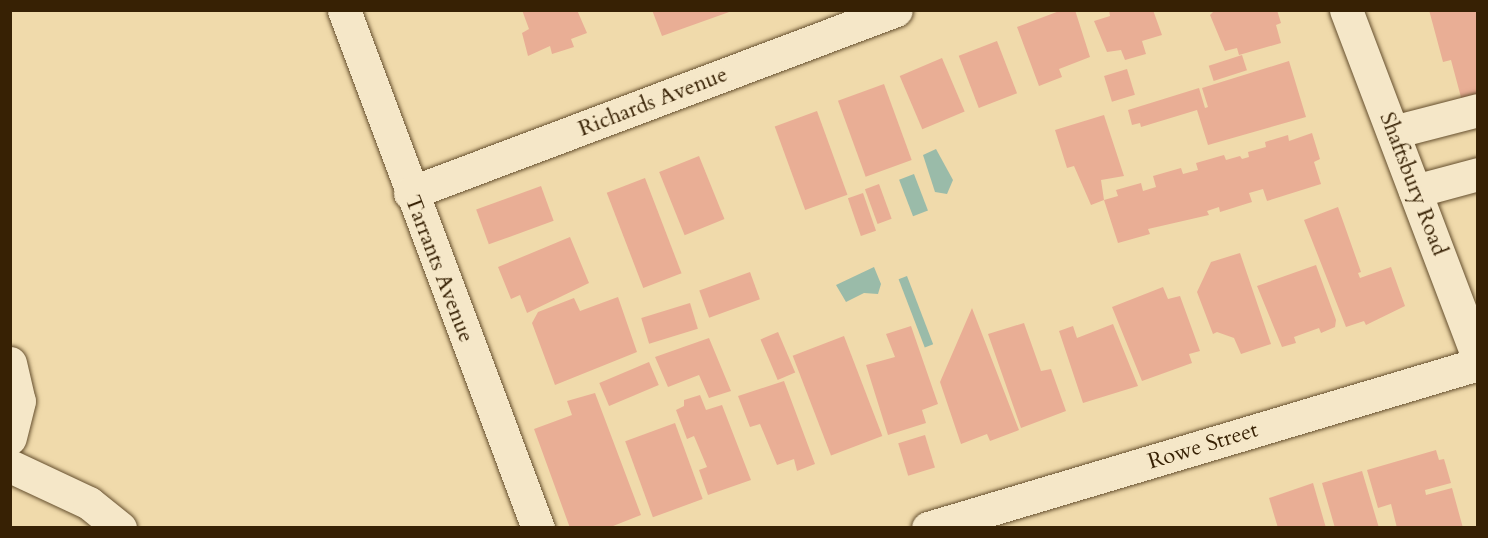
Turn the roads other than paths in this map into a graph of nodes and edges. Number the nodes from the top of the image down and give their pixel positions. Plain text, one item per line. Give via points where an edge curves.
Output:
1 (344, 10) edge
2 (896, 10) edge
3 (1346, 10) edge
4 (845, 19) edge
5 (1478, 111) edge
6 (1393, 132) junction
7 (1478, 174) edge
8 (1415, 191) junction
9 (410, 193) junction
10 (1478, 358) edge
11 (10, 363) edge
12 (1478, 364) edge
13 (10, 438) edge
14 (10, 466) edge
15 (120, 528) edge
16 (538, 528) edge
17 (927, 528) edge

1 - 9 street, Tarrants Avenue
2 - 4 street, Richards Avenue
3 - 6 street, Shaftsbury Road
4 - 9 street, Richards Avenue
5 - 6 street
6 - 8 street, Shaftsbury Road
7 - 8 street
8 - 10 street, Shaftsbury Road
9 - 16 street, Tarrants Avenue
11 - 13 street via 19,401
12 - 17 street, Rowe Street
14 - 15 street via 89,503

